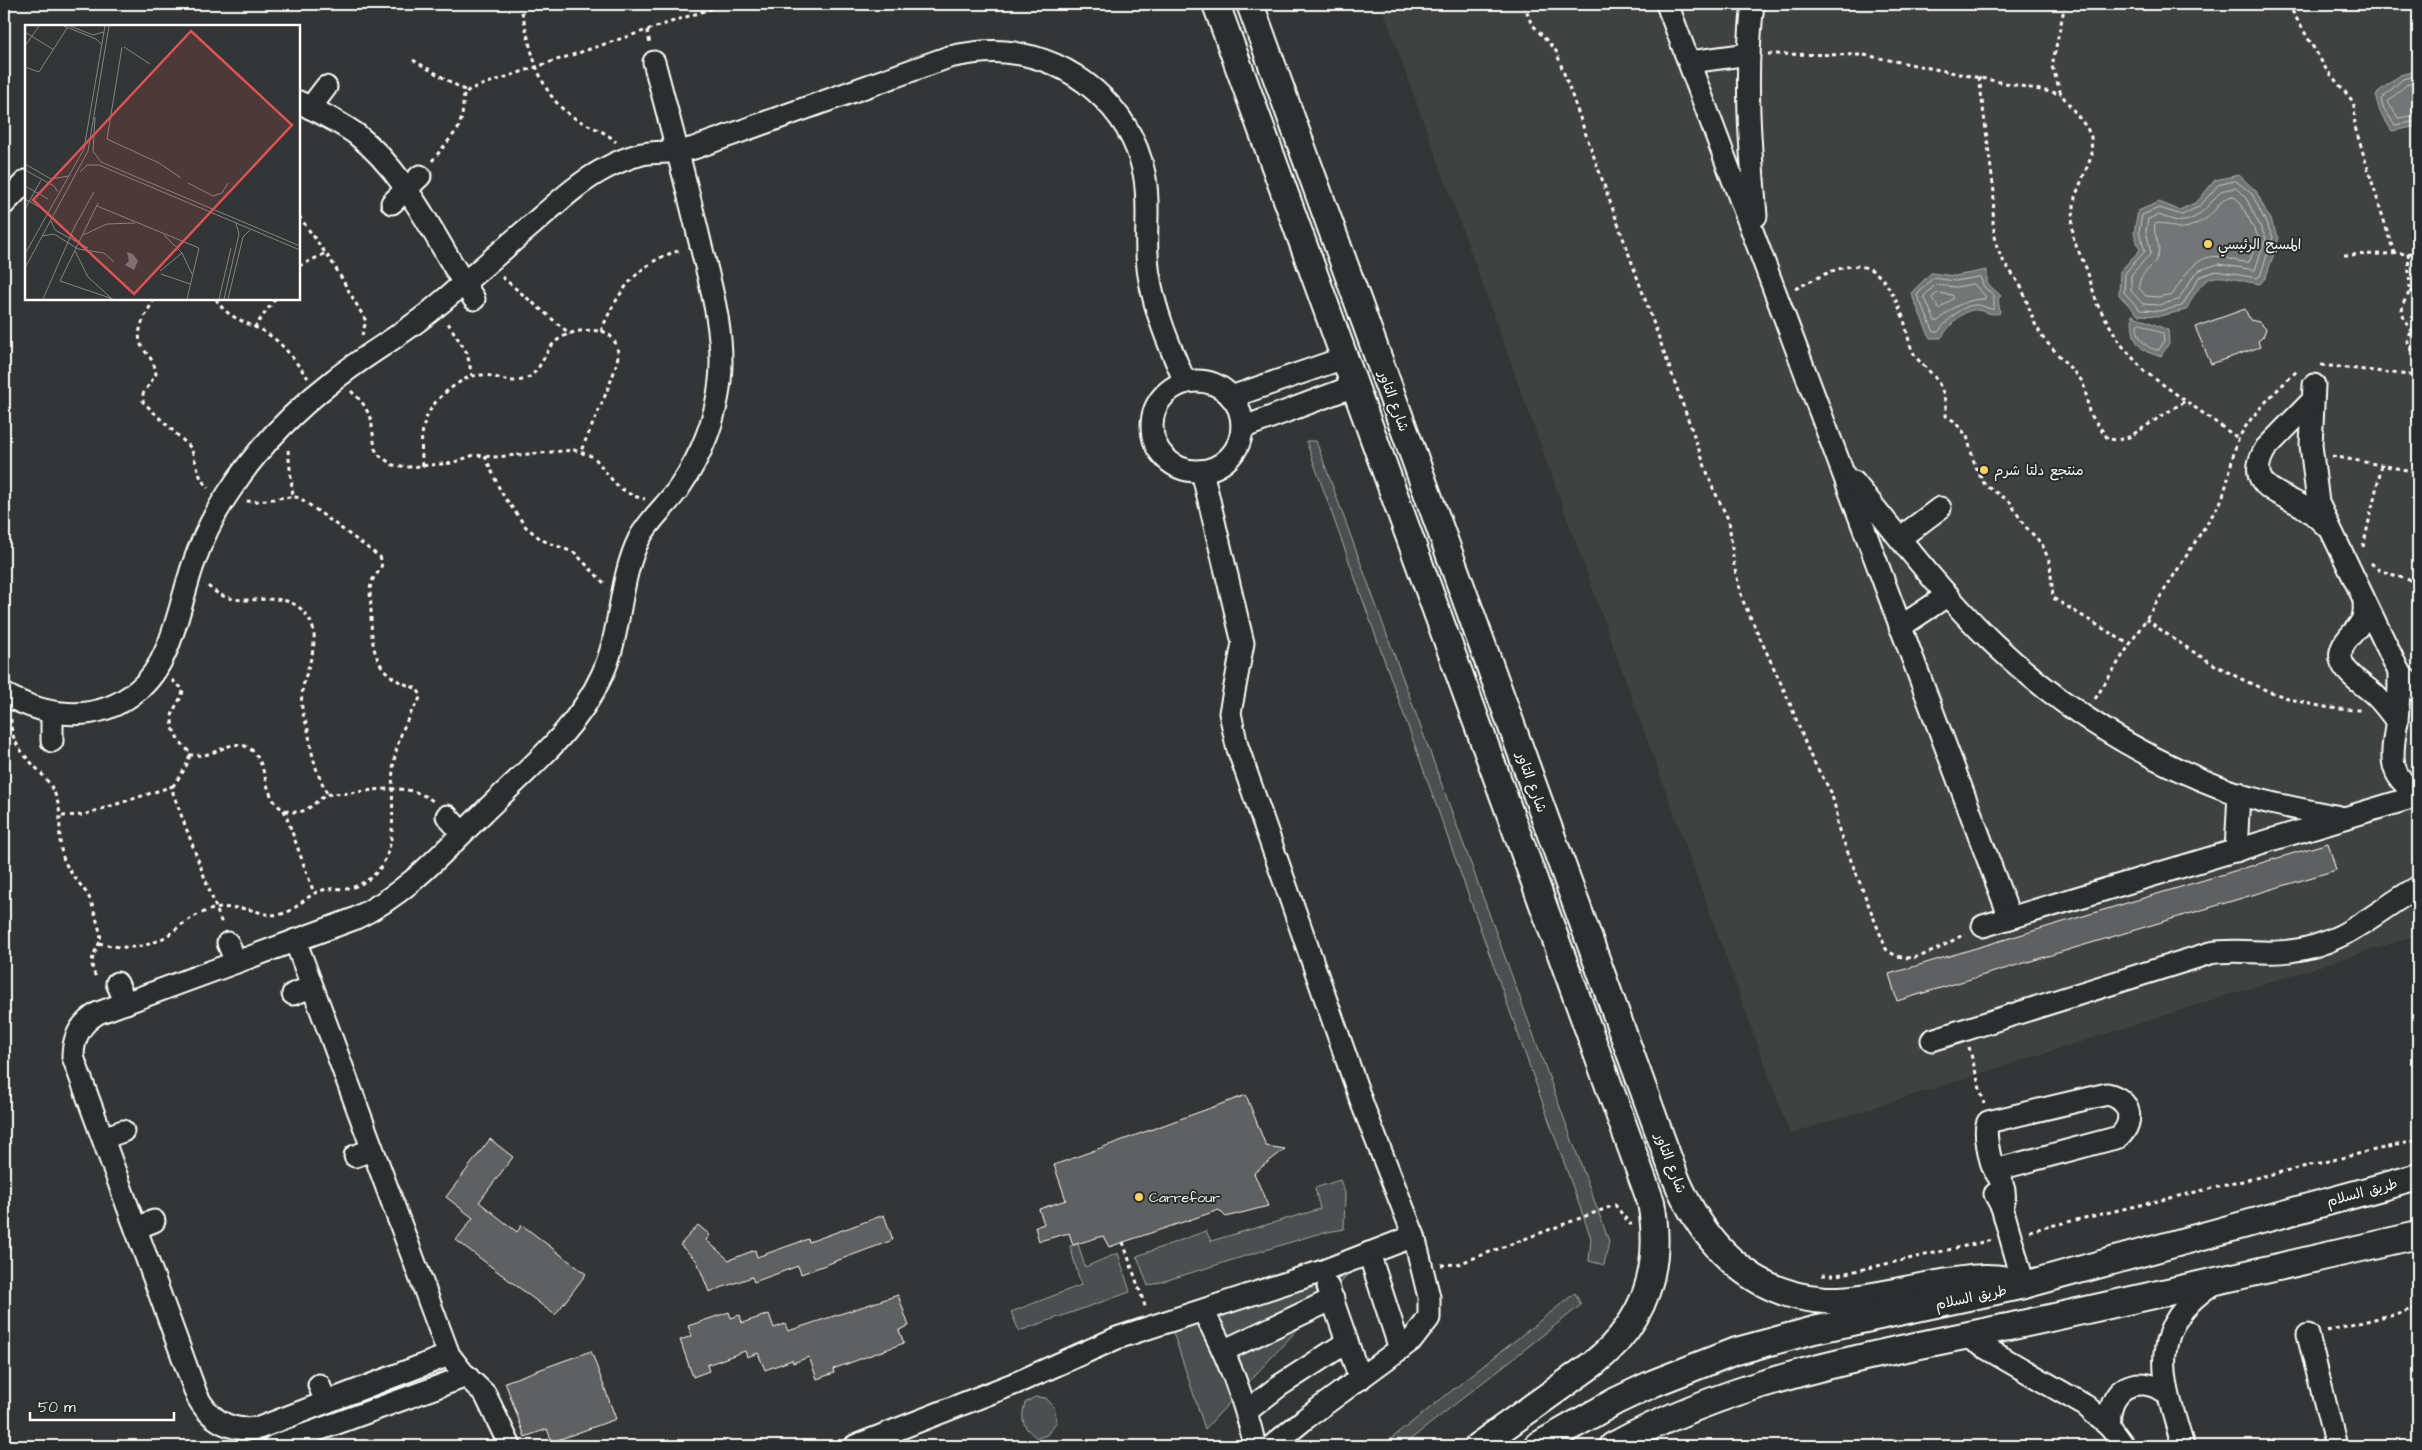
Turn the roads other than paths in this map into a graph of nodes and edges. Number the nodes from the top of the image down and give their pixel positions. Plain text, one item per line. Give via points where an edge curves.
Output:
1 (1216, 4) edge
2 (1250, 4) edge
3 (1667, 4) edge
4 (1753, 4) edge
5 (1749, 54) junction
6 (654, 62) dead end
7 (1690, 62) junction
8 (326, 87) dead end
9 (1282, 92) junction
10 (1251, 101) junction
11 (304, 105) edge
12 (679, 153) junction
13 (25, 182) edge
14 (4, 204) edge
15 (1758, 242) junction
16 (469, 291) junction
17 (1344, 358) junction
18 (1185, 382) junction
19 (1354, 386) junction
20 (1231, 397) junction
21 (1242, 428) junction
22 (1202, 471) junction
23 (1844, 471) junction
24 (1940, 508) dead end
25 (2327, 527) junction
26 (1900, 538) junction
27 (1948, 595) junction
28 (2364, 601) junction
29 (1900, 627) junction
30 (2399, 672) junction
31 (2418, 691) edge
32 (10, 697) edge
33 (52, 712) junction
34 (2392, 715) junction
35 (52, 741) dead end
36 (2239, 793) junction
37 (2418, 795) edge
38 (447, 816) road end
39 (2345, 818) junction
40 (462, 833) junction
41 (2236, 851) junction
42 (2418, 887) edge
43 (2010, 918) junction
44 (1983, 926) road end
45 (294, 940) junction
46 (117, 983) dead end
47 (119, 1006) junction
48 (1932, 1040) dead end
49 (123, 1131) dead end
50 (103, 1138) junction
51 (1662, 1141) junction
52 (1633, 1151) junction
53 (1995, 1170) junction
54 (2418, 1177) edge
55 (2418, 1235) edge
56 (1414, 1236) junction
57 (1369, 1253) junction
58 (1323, 1271) junction
59 (2216, 1282) junction
60 (2024, 1285) junction
61 (1332, 1299) junction
62 (1203, 1311) junction
63 (2308, 1335) road end
64 (1965, 1336) junction
65 (1347, 1342) junction
66 (1400, 1349) junction
67 (1225, 1350) junction
68 (449, 1355) junction
69 (467, 1376) junction
70 (1360, 1379) junction
71 (2167, 1393) junction
72 (1247, 1411) junction
73 (2110, 1427) junction
74 (1469, 1442) edge
75 (274, 1446) edge
76 (510, 1446) edge
77 (855, 1446) edge
78 (1255, 1446) edge
79 (1272, 1446) edge
80 (1537, 1446) edge
81 (1612, 1446) edge
82 (2124, 1446) edge
83 (2183, 1446) edge
84 (2336, 1446) edge

1 - 10 main road
2 - 9 main road, شارع التاور
3 - 7 street
4 - 5 street
5 - 7 street
5 - 15 street via 1750,146
6 - 12 street
7 - 15 street
8 - 11 street
9 - 10 main road
9 - 51 main road, شارع التاور
10 - 17 main road
11 - 16 street via 356,134 389,166
12 - 16 street via 644,154 593,175 486,263
12 - 18 street via 899,74 967,54 984,51 1024,54 1062,67 1079,77 1108,103 1131,136 1143,171 1147,206 1146,248 1153,296 1165,336
12 - 40 street via 720,334 720,380 702,447 692,468 652,520 634,550 608,659 594,692 557,741
13 - 14 street
15 - 23 street
16 - 33 street via 433,309 327,386 253,459 209,524 196,579 161,664 139,690 110,707 78,714
17 - 19 main road
17 - 20 street
18 - 20 street via 1210,383
18 - 22 street via 1160,398 1151,426 1161,454 1186,470
19 - 21 street
19 - 52 main road
20 - 21 street via 1237,406
21 - 22 street via 1240,440 1226,460
22 - 56 street via 1243,643 1230,713 1237,746 1363,1106
23 - 26 street
23 - 29 street
24 - 26 street
25 - 25 street via 2302,506 2270,490 2260,470 2266,448 2312,380 2312,454 2318,503
25 - 28 street
26 - 27 street
27 - 29 street
27 - 36 street via 2019,667 2084,717 2152,757
28 - 30 street
28 - 34 street via 2364,618 2342,648 2342,662 2351,676 2375,695
29 - 43 street
30 - 31 street
30 - 34 street
32 - 33 street
33 - 35 street
34 - 37 street via 2393,764 2403,782
36 - 39 street
36 - 41 street
37 - 39 street
38 - 40 street
39 - 41 street
40 - 45 street via 417,878 386,903 354,919
41 - 43 street
42 - 48 street via 2350,932 2320,945 2273,953 2235,950 2210,953
43 - 44 street
45 - 47 street via 232,953
45 - 68 street via 302,990 364,1153
46 - 47 street
47 - 50 street via 90,1018 77,1034 73,1049 73,1057
49 - 50 street
50 - 68 street via 145,1224 197,1396 209,1414 228,1426 249,1430 260,1428 322,1394
51 - 52 main road
51 - 60 main road, شارع التاور via 1692,1212 1731,1260 1769,1288 1827,1300 1979,1278 2002,1278
52 - 74 main road via 1651,1202 1656,1239 1652,1276 1639,1310 1619,1340 1594,1363
53 - 53 street via 2119,1137 2130,1121 2125,1102 2107,1094 1988,1122 1985,1131
53 - 60 street via 1992,1184 2002,1207
54 - 60 main road, طريق السلام
55 - 59 main road
56 - 57 street
56 - 66 street via 1429,1296 1429,1318 1412,1340
57 - 58 street
57 - 66 street
58 - 61 street
58 - 62 street
59 - 64 main road
59 - 71 street via 2192,1299 2171,1328 2163,1370
60 - 80 main road, طريق السلام via 1814,1330 1733,1352 1654,1382
61 - 65 street
61 - 67 street
62 - 67 street
62 - 77 street via 1117,1338 1016,1383
63 - 84 street
64 - 73 street via 2086,1406
64 - 81 main road via 1772,1380 1682,1412
65 - 70 street
65 - 72 street via 1278,1386
66 - 70 street
67 - 72 street
68 - 69 street
69 - 75 street
69 - 76 street via 485,1394
70 - 79 street
71 - 73 street via 2144,1383 2131,1385 2112,1402
71 - 83 street
72 - 78 street
73 - 82 street

